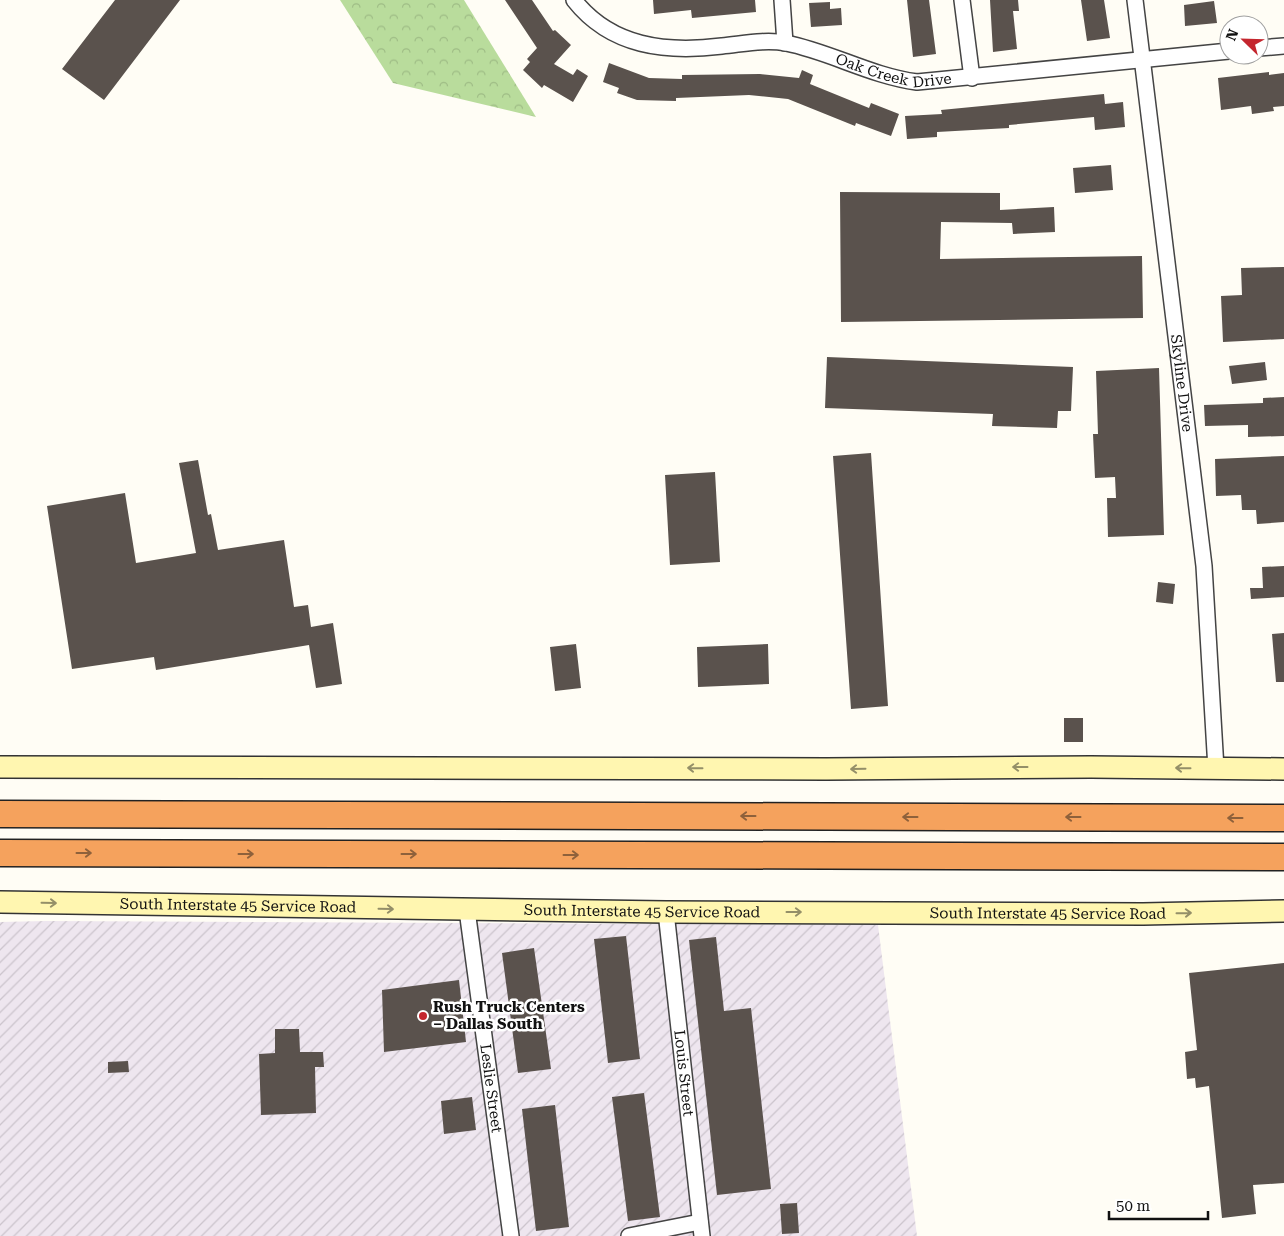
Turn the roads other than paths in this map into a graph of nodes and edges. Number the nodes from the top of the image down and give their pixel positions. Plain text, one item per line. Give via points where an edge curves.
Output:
1 (574, 0) edge
2 (782, 0) edge
3 (962, 0) edge
4 (1135, 0) edge
5 (785, 43) junction
6 (1284, 46) edge
7 (1269, 47) edge
8 (1219, 52) edge
9 (1141, 59) junction
10 (972, 78) junction
11 (0, 767) edge
12 (1216, 769) junction
13 (1284, 769) edge
14 (0, 814) edge
15 (1284, 818) edge
16 (0, 853) edge
17 (1284, 857) edge
18 (0, 902) edge
19 (467, 910) junction
20 (1284, 911) edge
21 (666, 912) junction
22 (701, 1229) edge
23 (511, 1236) edge
24 (629, 1236) edge

1 - 5 street, Oak Creek Drive via 600,26 623,38 654,46 682,49 762,41
2 - 5 street
3 - 10 street
4 - 9 street, Skyline Drive
5 - 10 street, Oak Creek Drive via 895,79 917,82
6 - 7 street
8 - 9 street, Oak Creek Drive
9 - 10 street, Oak Creek Drive
9 - 12 street, Skyline Drive via 1203,557
12 -> 11 main road
12 - 13 main road
15 -> 14 highway
16 -> 17 highway
18 -> 19 main road, South Interstate 45 Service Road
19 - 21 main road, South Interstate 45 Service Road
19 - 23 street, Leslie Street
21 -> 20 main road, South Interstate 45 Service Road via 1152,914
21 - 22 street, Louis Street
22 - 24 street

